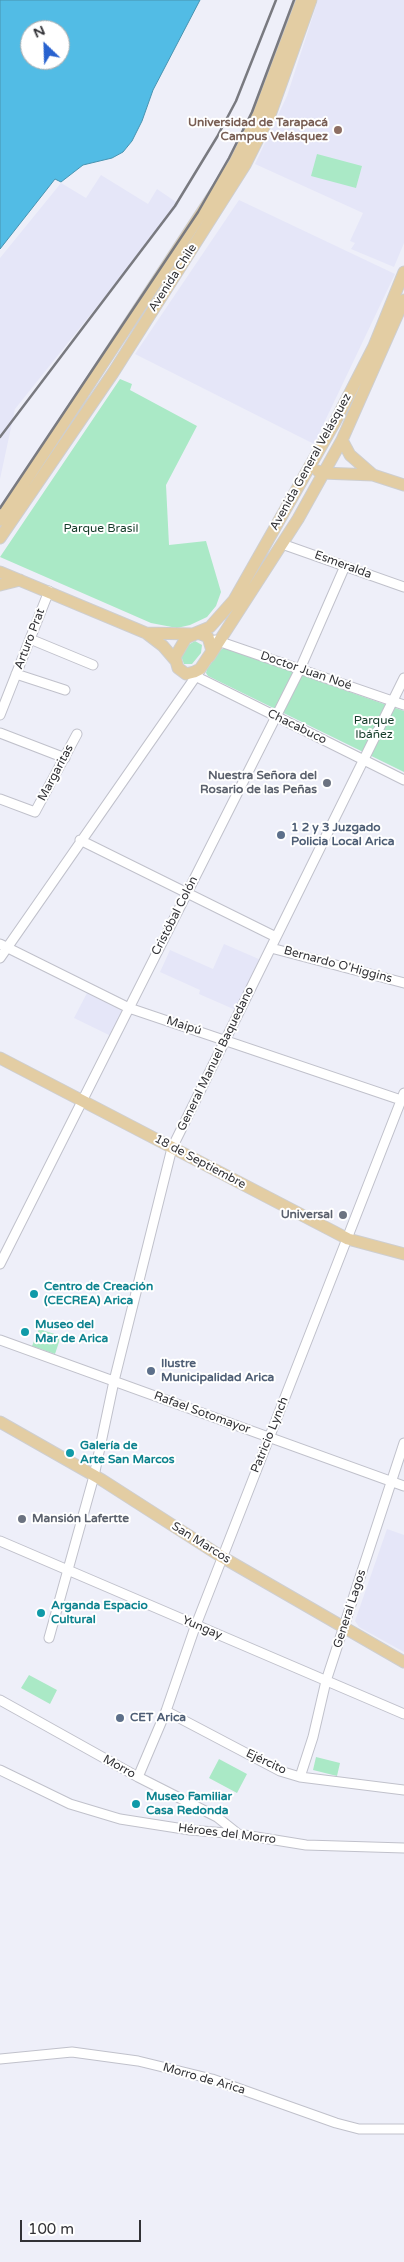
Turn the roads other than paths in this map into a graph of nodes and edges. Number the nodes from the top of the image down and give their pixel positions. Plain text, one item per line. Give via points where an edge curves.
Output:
1 (302, 0) edge
2 (311, 0) edge
3 (261, 122) junction
4 (404, 272) edge
5 (404, 300) edge
6 (119, 352) junction
7 (342, 440) junction
8 (311, 467) junction
9 (322, 473) junction
10 (373, 475) junction
11 (404, 485) edge
12 (0, 520) edge
13 (0, 538) edge
14 (282, 544) junction
15 (345, 566) junction
16 (0, 572) edge
17 (20, 580) junction
18 (0, 585) edge
19 (404, 587) edge
20 (49, 591) junction
21 (146, 633) junction
22 (193, 634) junction
23 (30, 639) junction
24 (214, 639) junction
25 (175, 660) junction
26 (93, 665) dead end
27 (300, 669) junction
28 (16, 674) junction
29 (193, 675) junction
30 (404, 678) edge
31 (65, 690) dead end
32 (392, 701) junction
33 (404, 705) edge
34 (0, 715) edge
35 (276, 716) junction
36 (0, 733) edge
37 (77, 734) dead end
38 (65, 758) junction
39 (364, 760) junction
40 (404, 780) edge
41 (0, 799) edge
42 (80, 840) junction
43 (187, 893) junction
44 (276, 938) junction
45 (4, 946) edge
46 (271, 948) junction
47 (0, 958) edge
48 (404, 982) edge
49 (129, 1008) junction
50 (226, 1039) junction
51 (0, 1058) edge
52 (403, 1098) edge
53 (82, 1101) junction
54 (172, 1148) junction
55 (348, 1239) junction
56 (404, 1254) edge
57 (0, 1264) edge
58 (0, 1340) edge
59 (114, 1381) junction
60 (0, 1422) edge
61 (269, 1437) junction
62 (404, 1443) edge
63 (94, 1476) junction
64 (392, 1481) junction
65 (404, 1486) edge
66 (0, 1540) edge
67 (222, 1557) junction
68 (67, 1570) junction
69 (196, 1625) junction
70 (344, 1627) junction
71 (49, 1638) dead end
72 (404, 1662) edge
73 (326, 1681) junction
74 (0, 1700) edge
75 (166, 1711) junction
76 (404, 1714) edge
77 (0, 1770) edge
78 (300, 1776) junction
79 (138, 1777) junction
80 (404, 1790) edge
81 (238, 1834) junction
82 (404, 1848) edge
83 (0, 2059) edge
84 (404, 2129) edge

1 - 3 main road, Avenida Chile
2 - 3 main road, Avenida Chile
3 - 6 main road, Avenida Chile via 245,165
4 - 8 main road, Avenida General Velásquez via 374,346
5 - 7 main road, Avenida General Velásquez
6 - 12 main road, Avenida Chile
6 - 13 main road, Avenida Chile
7 - 9 main road, Avenida General Velásquez
7 - 10 main road via 350,454
8 - 9 main road
8 - 22 main road, Avenida General Velásquez via 234,600 217,621
9 - 10 main road
9 - 14 main road, Avenida General Velásquez
10 - 11 main road
14 - 15 street, Esmeralda
14 - 24 main road, Avenida General Velásquez
15 - 19 street, Esmeralda
15 - 27 street, Cristóbal Colón
16 - 17 main road
17 - 18 main road
17 - 20 main road
20 - 21 main road
20 - 23 street, Arturo Prat
21 - 22 main road
21 - 25 main road
22 - 24 main road via 202,633
22 - 25 main road via 182,644
23 - 26 street
23 - 28 street, Arturo Prat
24 - 27 street, Doctor Juan Noé
24 - 29 main road, Avenida General Velásquez via 206,661
25 - 29 main road via 180,670
27 - 32 street, Doctor Juan Noé
27 - 35 street, Cristóbal Colón
28 - 31 street
28 - 34 street, Arturo Prat
29 - 35 street, Chacabuco
29 - 42 street
30 - 32 street, General Manuel Baquedano
32 - 33 street, Doctor Juan Noé
32 - 39 street, General Manuel Baquedano
35 - 39 street, Chacabuco
35 - 43 street, Cristóbal Colón
36 - 38 street
37 - 38 street, Margaritas
38 - 41 street, Margaritas via 35,812
39 - 40 street, Chacabuco
39 - 44 street, General Manuel Baquedano
42 - 43 street, Bernardo O'Higgins
42 - 45 street
43 - 44 street, Bernardo O'Higgins
43 - 49 street, Cristóbal Colón
44 - 46 street, General Manuel Baquedano
45 - 47 street
45 - 49 street, Maipú
46 - 48 street, Bernardo O'Higgins
46 - 50 street, General Manuel Baquedano
49 - 50 street, Maipú
49 - 53 street, Cristóbal Colón
50 - 52 street, Maipú
50 - 54 street, General Manuel Baquedano
51 - 53 main road, 18 de Septiembre
52 - 55 street, Patricio Lynch
53 - 54 main road, 18 de Septiembre
53 - 57 street, Cristóbal Colón
54 - 55 main road, 18 de Septiembre
54 - 59 street, General Manuel Baquedano
55 - 56 main road, 18 de Septiembre
55 - 61 street, Patricio Lynch
58 - 59 street, Rafael Sotomayor
59 - 61 street, Rafael Sotomayor
59 - 63 street, General Manuel Baquedano
60 - 63 main road, San Marcos
61 - 64 street, Rafael Sotomayor
61 - 67 street, Patricio Lynch
62 - 64 street, General Lagos
63 - 67 main road, San Marcos
63 - 68 street, General Manuel Baquedano
64 - 65 street, Rafael Sotomayor
64 - 70 street, General Lagos
66 - 68 street, Yungay
67 - 69 street, Patricio Lynch
67 - 70 main road, San Marcos
68 - 69 street, Yungay
68 - 71 street, General Manuel Baquedano
69 - 73 street, Yungay
69 - 75 street, Patricio Lynch
70 - 72 main road, San Marcos
70 - 73 street, General Lagos
73 - 76 street, Yungay
73 - 78 street, General Lagos
74 - 79 street, Morro
75 - 78 street, Ejército via 280,1771
75 - 79 street, Patricio Lynch
77 - 81 street, Héroes del Morro via 96,1813 190,1830
78 - 80 street, Ejército
79 - 81 street, Morro via 217,1817
81 - 82 street, Héroes del Morro via 306,1845
83 - 84 street, Morro de Arica via 72,2052 138,2061 212,2079 359,2129

